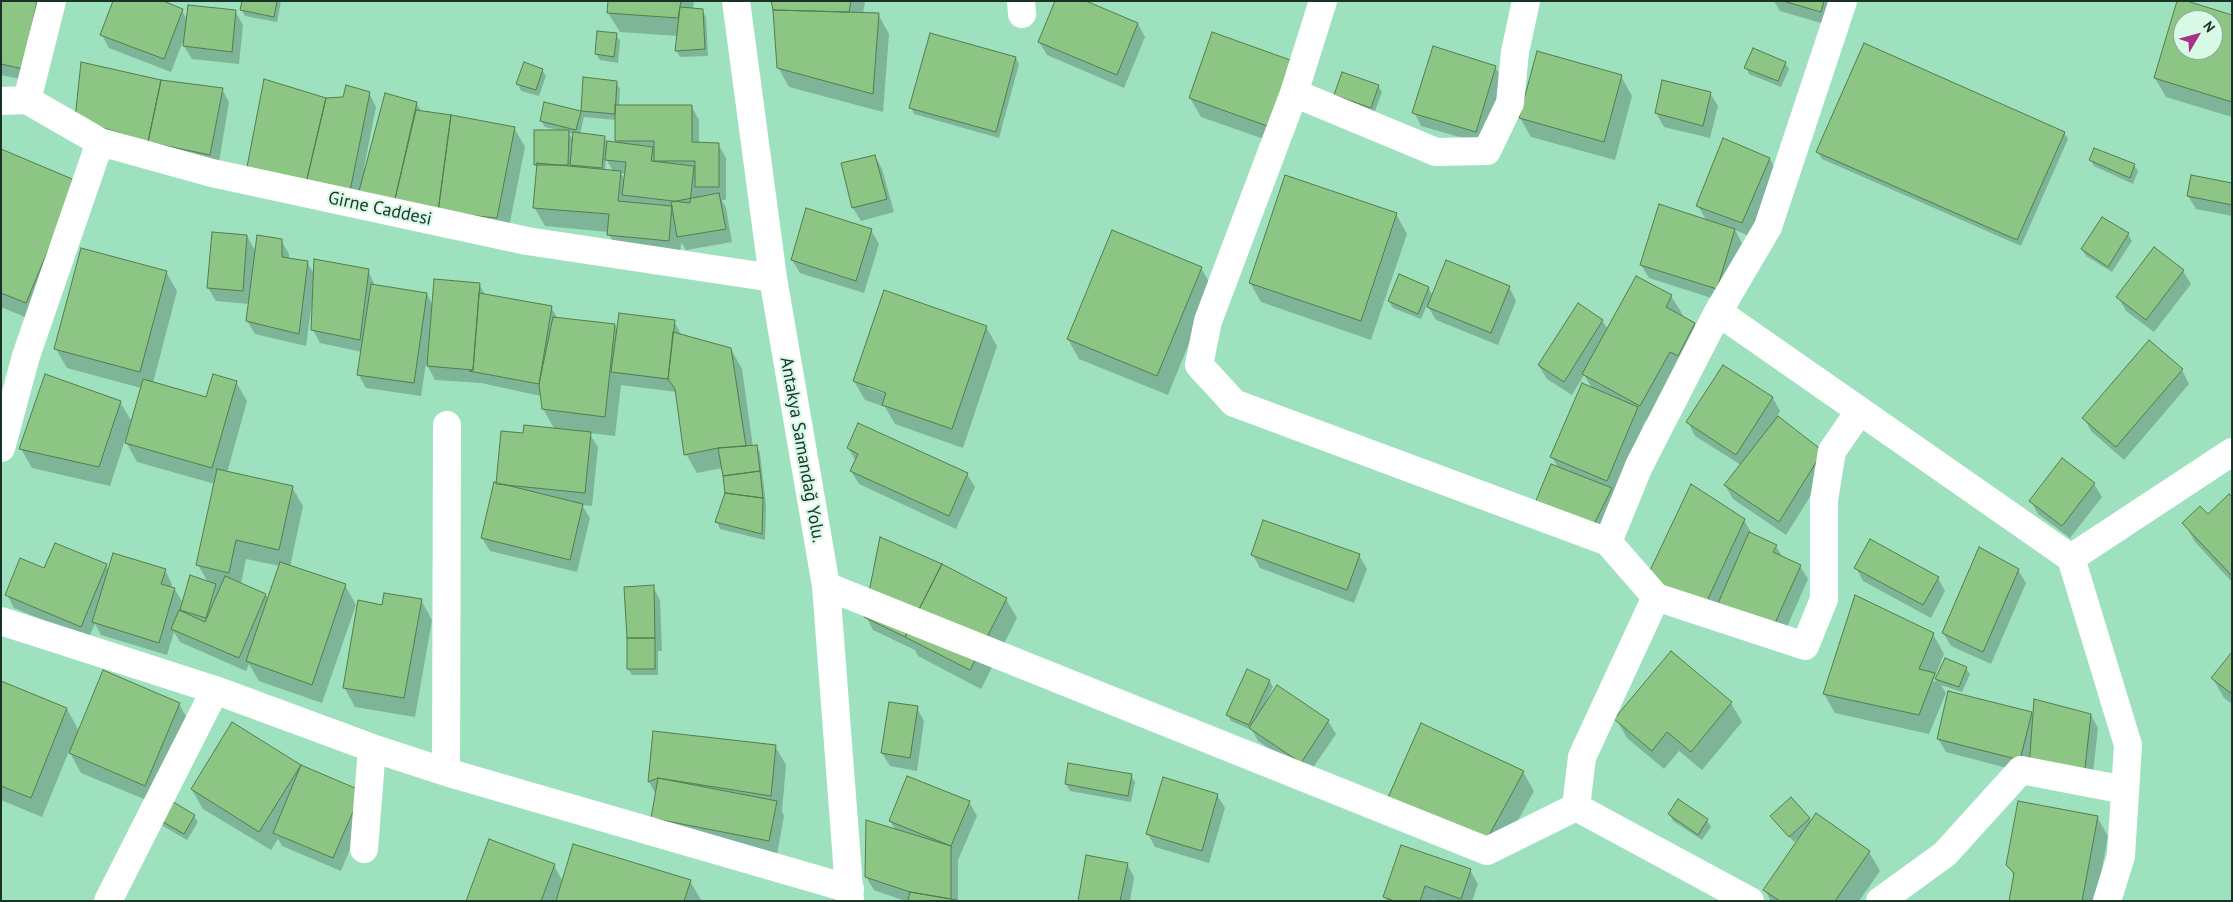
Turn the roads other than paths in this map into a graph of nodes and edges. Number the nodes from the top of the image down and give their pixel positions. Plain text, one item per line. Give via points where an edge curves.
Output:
1 (52, 1) edge
2 (736, 1) edge
3 (1323, 1) edge
4 (1526, 1) edge
5 (1843, 1) edge
6 (1294, 92) junction
7 (14, 101) edge
8 (100, 142) junction
9 (773, 278) junction
10 (1718, 312) junction
11 (1859, 412) junction
12 (447, 425) dead end
13 (1, 448) edge
14 (2232, 452) edge
15 (1608, 542) junction
16 (2071, 558) junction
17 (826, 586) junction
18 (1656, 597) junction
19 (1, 621) edge
20 (215, 690) junction
21 (372, 748) junction
22 (446, 772) junction
23 (2125, 790) junction
24 (1576, 807) junction
25 (364, 849) dead end
26 (850, 895) edge
27 (108, 901) edge
28 (1750, 901) edge
29 (1880, 901) edge
30 (2107, 901) edge

1 - 7 street
2 - 9 street, Antakya Samandağ Yolu.
3 - 6 street
4 - 6 street via 1515,52 1510,103 1487,152 1436,152
5 - 10 street via 1768,227
6 - 15 street via 1208,321 1199,364 1234,403
7 - 8 street, Girne Caddesi
8 - 9 street, Girne Caddesi via 212,173 527,241
8 - 13 street via 26,356
9 - 17 street, Antakya Samandağ Yolu.
10 - 11 street
10 - 15 street via 1639,466
11 - 16 street
11 - 18 street via 1832,451 1824,500 1824,598 1805,646
12 - 22 street
14 - 16 street
15 - 18 street
16 - 23 street via 2128,745
17 - 24 street via 1487,851
17 - 26 street, Antakya Samandağ Yolu.
18 - 24 street via 1582,758
19 - 20 street
20 - 21 street
20 - 27 street
21 - 22 street
21 - 25 street
22 - 26 street
23 - 29 street via 2021,770 1945,854
23 - 30 street via 2121,856
24 - 28 street

